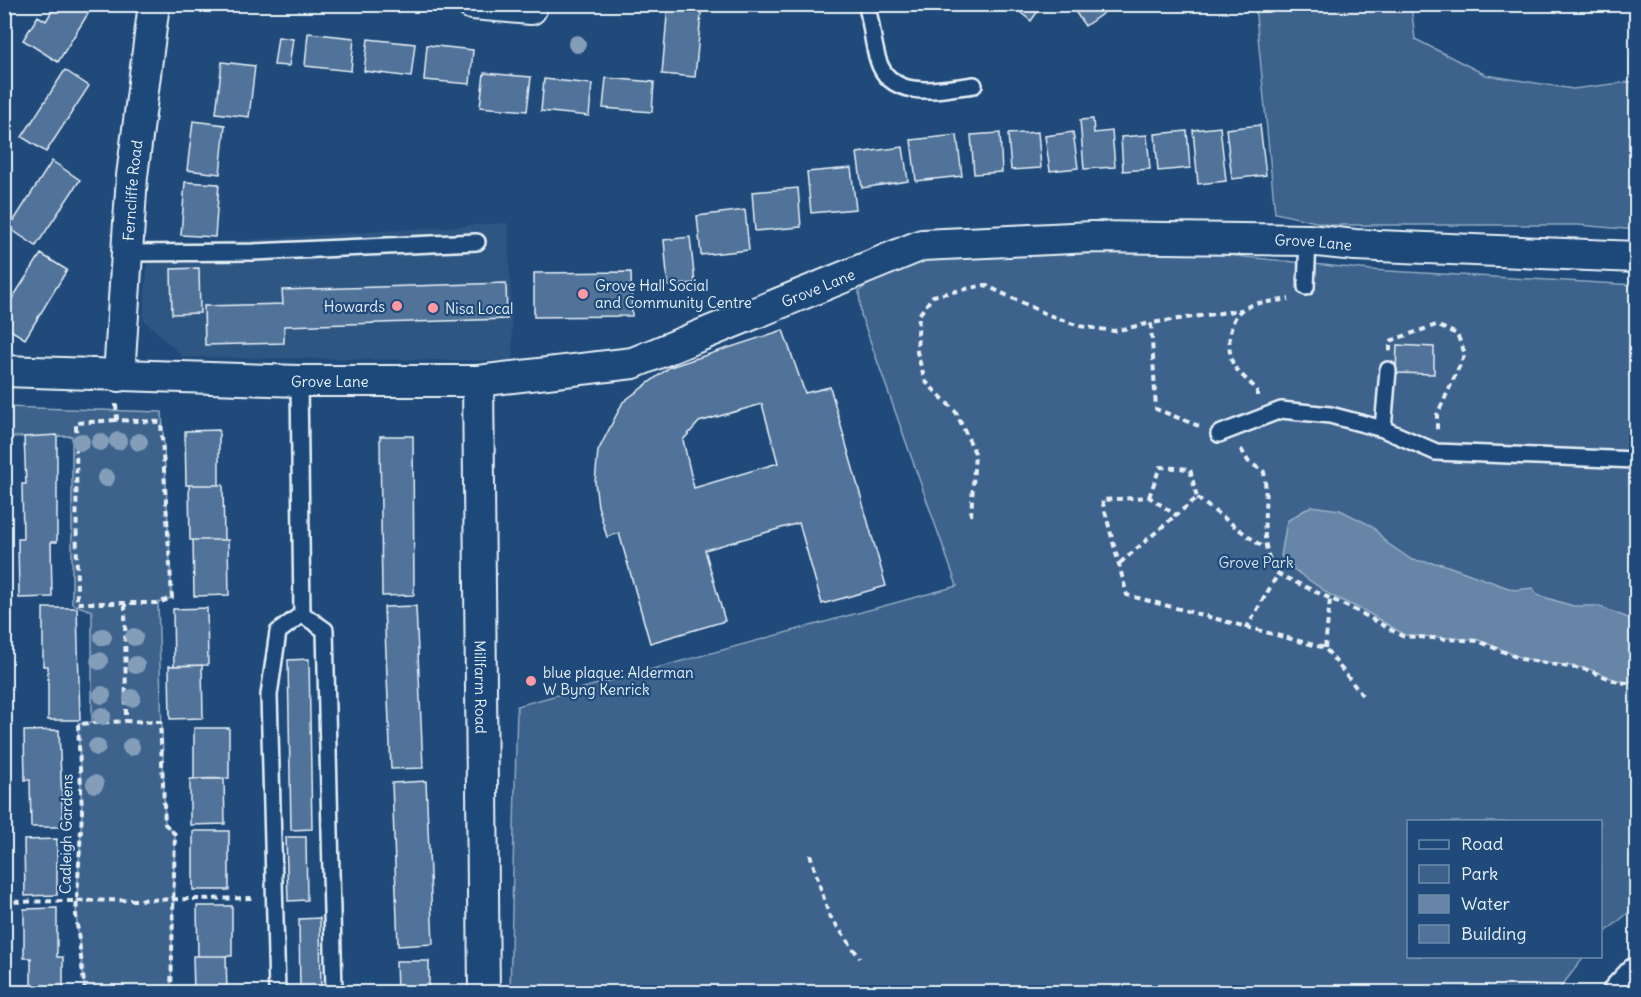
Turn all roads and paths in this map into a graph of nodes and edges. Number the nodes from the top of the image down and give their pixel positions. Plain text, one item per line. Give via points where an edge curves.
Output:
1 (154, 4) edge
2 (472, 4) edge
3 (866, 4) edge
4 (531, 9) dead end
5 (974, 85) dead end
6 (1308, 240) junction
7 (477, 242) dead end
8 (128, 253) junction
9 (1636, 257) edge
10 (1306, 287) joint
11 (1242, 310) junction
12 (1151, 323) junction
13 (1388, 370) joint
14 (4, 371) edge
15 (117, 376) junction
16 (299, 381) junction
17 (478, 381) junction
18 (117, 420) junction
19 (1250, 423) junction
20 (1383, 429) junction
21 (1219, 434) joint
22 (1437, 452) junction
23 (1636, 460) edge
24 (1149, 497) junction
25 (1197, 498) junction
26 (1176, 515) junction
27 (971, 516) dead end
28 (1265, 548) junction
29 (1120, 563) junction
30 (1278, 574) junction
31 (1330, 599) junction
32 (125, 604) junction
33 (302, 614) junction
34 (1246, 629) junction
35 (1325, 648) junction
36 (1636, 684) edge
37 (1362, 695) dead end
38 (126, 721) junction
39 (810, 854) dead end
40 (276, 897) junction
41 (174, 900) junction
42 (4, 902) edge
43 (77, 902) junction
44 (860, 958) dead end
45 (1636, 975) edge
46 (85, 993) edge
47 (171, 993) edge
48 (277, 993) edge
49 (334, 993) edge
50 (484, 993) edge
51 (1620, 993) edge

1 - 8 street, Ferncliffe Road via 132,176
2 - 4 street
3 - 5 lane via 879,63 898,84 912,90
6 - 9 street, Grove Lane
6 - 10 lane
6 - 17 street, Grove Lane via 1092,237 922,245 633,363
7 - 8 lane
8 - 15 street, Ferncliffe Road
10 - 11 path via 1296,298 1261,302
11 - 12 path
11 - 19 path via 1236,315 1229,340 1234,365 1257,390 1257,406
12 - 21 path via 1156,409
12 - 27 path via 1114,331 1079,326 985,285 933,296 919,315 917,352 925,381 956,412 975,453
13 - 20 lane
13 - 22 path via 1390,341 1436,325 1457,334 1465,354 1437,415
14 - 15 street, Grove Lane
15 - 16 street, Grove Lane
15 - 18 path
16 - 17 street, Grove Lane
16 - 33 lane
17 - 50 street, Millfarm Road
18 - 32 path via 161,422 172,598 158,603
18 - 32 path via 76,423 77,603
19 - 20 lane via 1281,410 1330,416
19 - 21 lane
19 - 28 path via 1241,449 1248,461 1264,472
20 - 22 lane
22 - 23 lane
24 - 25 path via 1160,467 1190,469
24 - 26 path
24 - 29 path via 1102,500
25 - 26 path
25 - 28 path
26 - 29 path
28 - 30 path
29 - 34 path via 1127,595
30 - 31 path
30 - 34 path
31 - 35 path
31 - 36 path via 1402,636 1478,641 1521,659 1588,670 1618,682
32 - 38 path
33 - 40 lane via 278,632 269,694
33 - 49 lane via 325,630
34 - 35 path
35 - 37 path
38 - 41 path, Cadleigh Gardens via 160,722 165,824 175,834
38 - 43 path, Cadleigh Gardens via 78,724 82,812
39 - 44 path via 829,915
40 - 41 path
40 - 48 lane
41 - 43 path
41 - 47 path, Cadleigh Gardens
42 - 43 path
43 - 46 path, Cadleigh Gardens
45 - 51 main road

